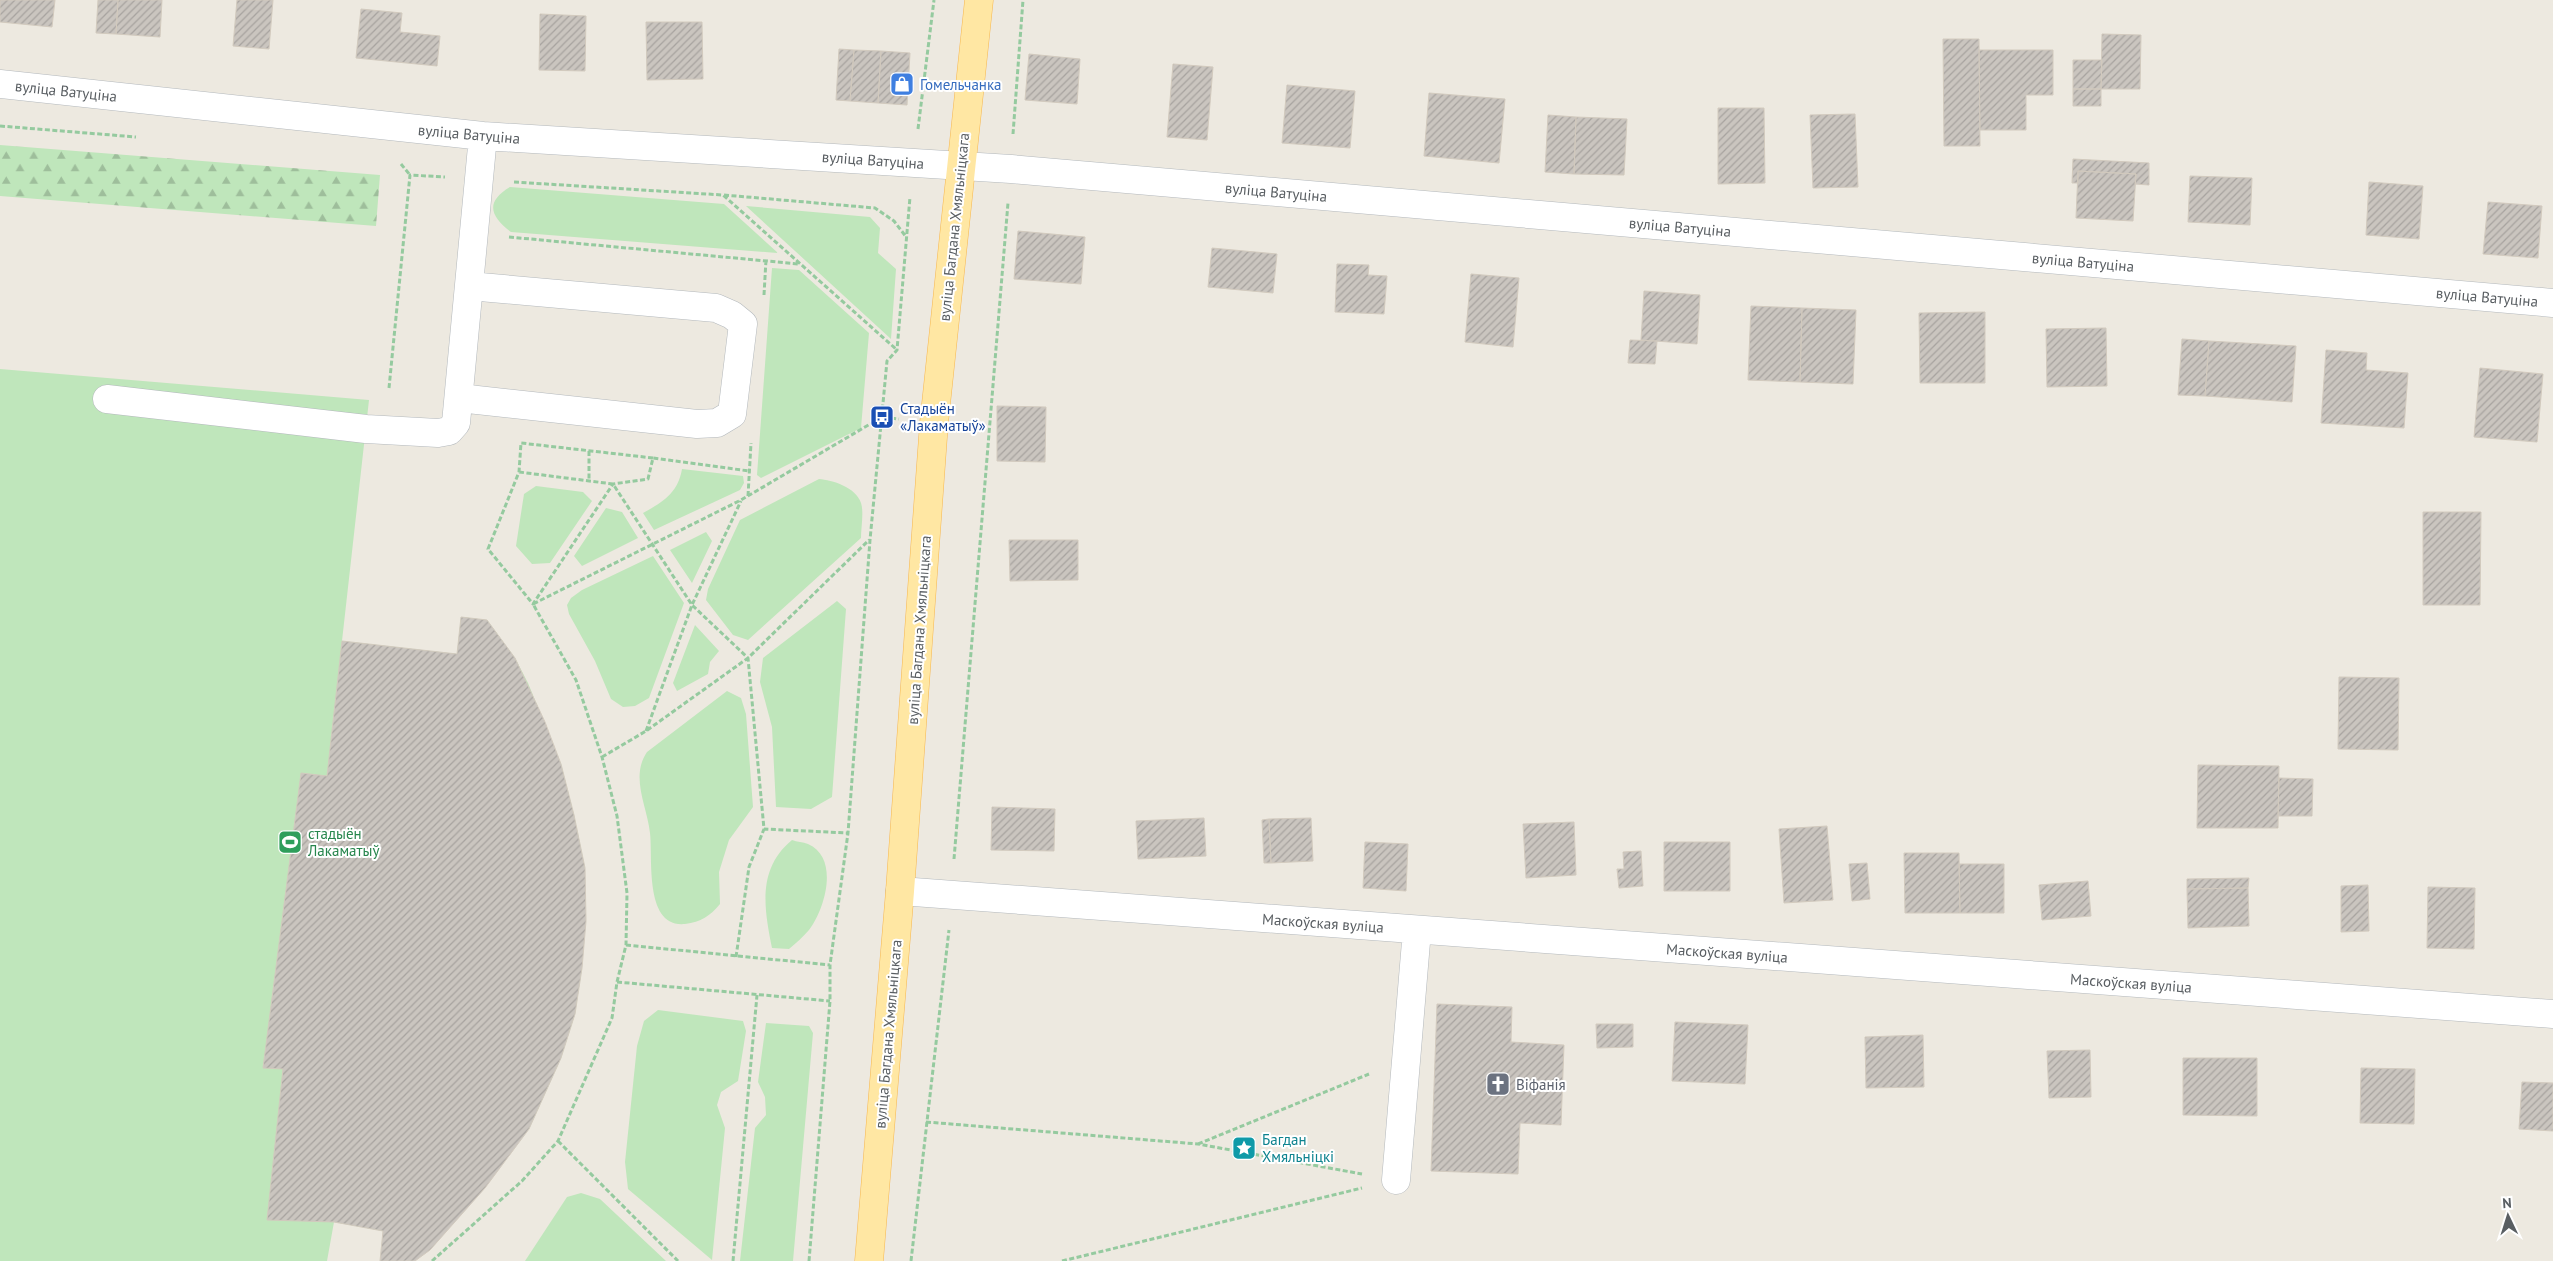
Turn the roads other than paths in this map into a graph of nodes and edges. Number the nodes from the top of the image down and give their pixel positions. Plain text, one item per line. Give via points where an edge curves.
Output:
1 (979, 0) edge
2 (0, 84) edge
3 (483, 136) junction
4 (960, 166) junction
5 (469, 286) junction
6 (2553, 303) edge
7 (459, 398) junction
8 (108, 399) dead end
9 (900, 891) junction
10 (1417, 930) junction
11 (2553, 1014) edge
12 (1396, 1180) road end
13 (869, 1261) edge

1 - 4 main road, вуліца Багдана Хмяльніцкага
2 - 3 street, вуліца Ватуціна
3 - 4 street, вуліца Ватуціна
3 - 5 street
4 - 6 street, вуліца Ватуціна
4 - 9 main road, вуліца Багдана Хмяльніцкага via 934,423
5 - 7 street
5 - 7 street via 716,308 743,324 732,414 717,423 698,424
7 - 8 street via 456,423 449,431 438,433 366,429
9 - 10 street, Маскоўская вуліца
9 - 13 main road, вуліца Багдана Хмяльніцкага
10 - 11 street, Маскоўская вуліца
10 - 12 street

